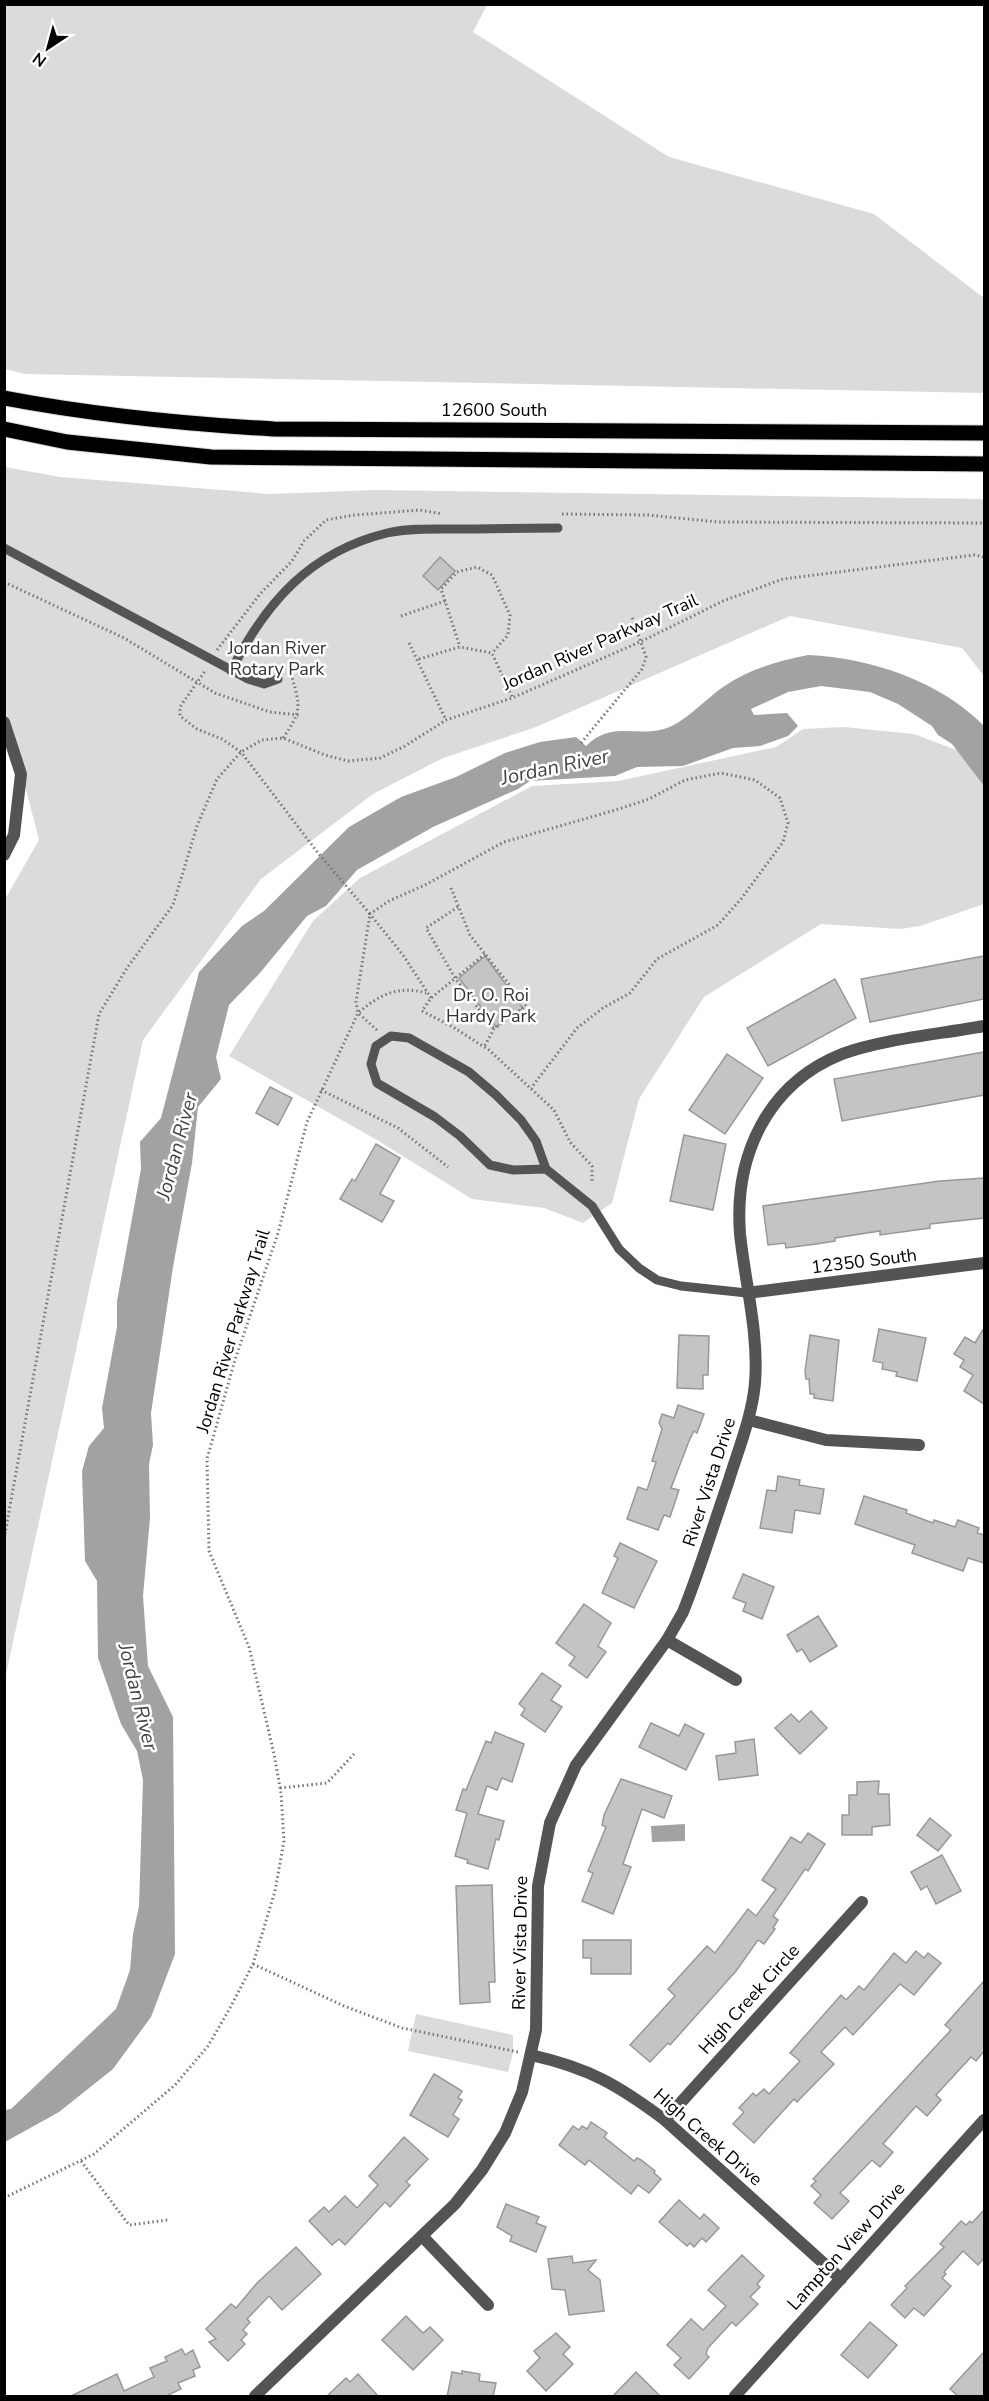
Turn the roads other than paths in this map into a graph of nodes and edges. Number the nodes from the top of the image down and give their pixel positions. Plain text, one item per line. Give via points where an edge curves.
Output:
1 (4, 398) edge
2 (4, 429) edge
3 (984, 433) edge
4 (984, 464) edge
5 (558, 528) dead end
6 (4, 548) edge
7 (231, 671) junction
8 (278, 679) dead end
9 (4, 722) edge
10 (4, 855) edge
11 (984, 1026) edge
12 (546, 1169) junction
13 (984, 1263) edge
14 (747, 1293) junction
15 (749, 1420) junction
16 (919, 1445) dead end
17 (667, 1640) junction
18 (736, 1680) dead end
19 (862, 1902) dead end
20 (531, 2055) junction
21 (665, 2120) junction
22 (984, 2120) edge
23 (422, 2236) junction
24 (841, 2279) junction
25 (488, 2305) dead end
26 (255, 2397) edge
27 (735, 2397) edge

1 - 3 main road, 12600 South via 178,424 274,429
2 - 4 main road via 67,442 212,458
5 - 7 lane via 388,532 346,547 319,561 277,598
6 - 7 lane
7 - 8 lane via 264,684
9 - 10 street via 21,774 14,835
11 - 14 street, River Vista Drive via 844,1054 812,1070 784,1093 757,1131 741,1177 740,1232
12 - 12 lane via 513,1170 490,1165 460,1136 377,1083 372,1054 391,1036 409,1038 469,1072 520,1119 536,1141
12 - 14 lane via 582,1196 619,1250 657,1280 715,1292
13 - 14 street, 12350 South
14 - 15 street, River Vista Drive via 755,1360
15 - 16 street via 826,1440
15 - 17 street, River Vista Drive via 695,1582
17 - 18 street
17 - 20 street, River Vista Drive via 582,1756 550,1823 538,1886 538,2005
19 - 21 street, High Creek Circle
20 - 21 street, High Creek Drive via 588,2070
20 - 23 street, River Vista Drive via 514,2113 494,2152 455,2204
21 - 24 street, High Creek Drive
22 - 24 street, Lampton View Drive
23 - 25 street
23 - 26 street, River Vista Drive
24 - 27 street, Lampton View Drive

